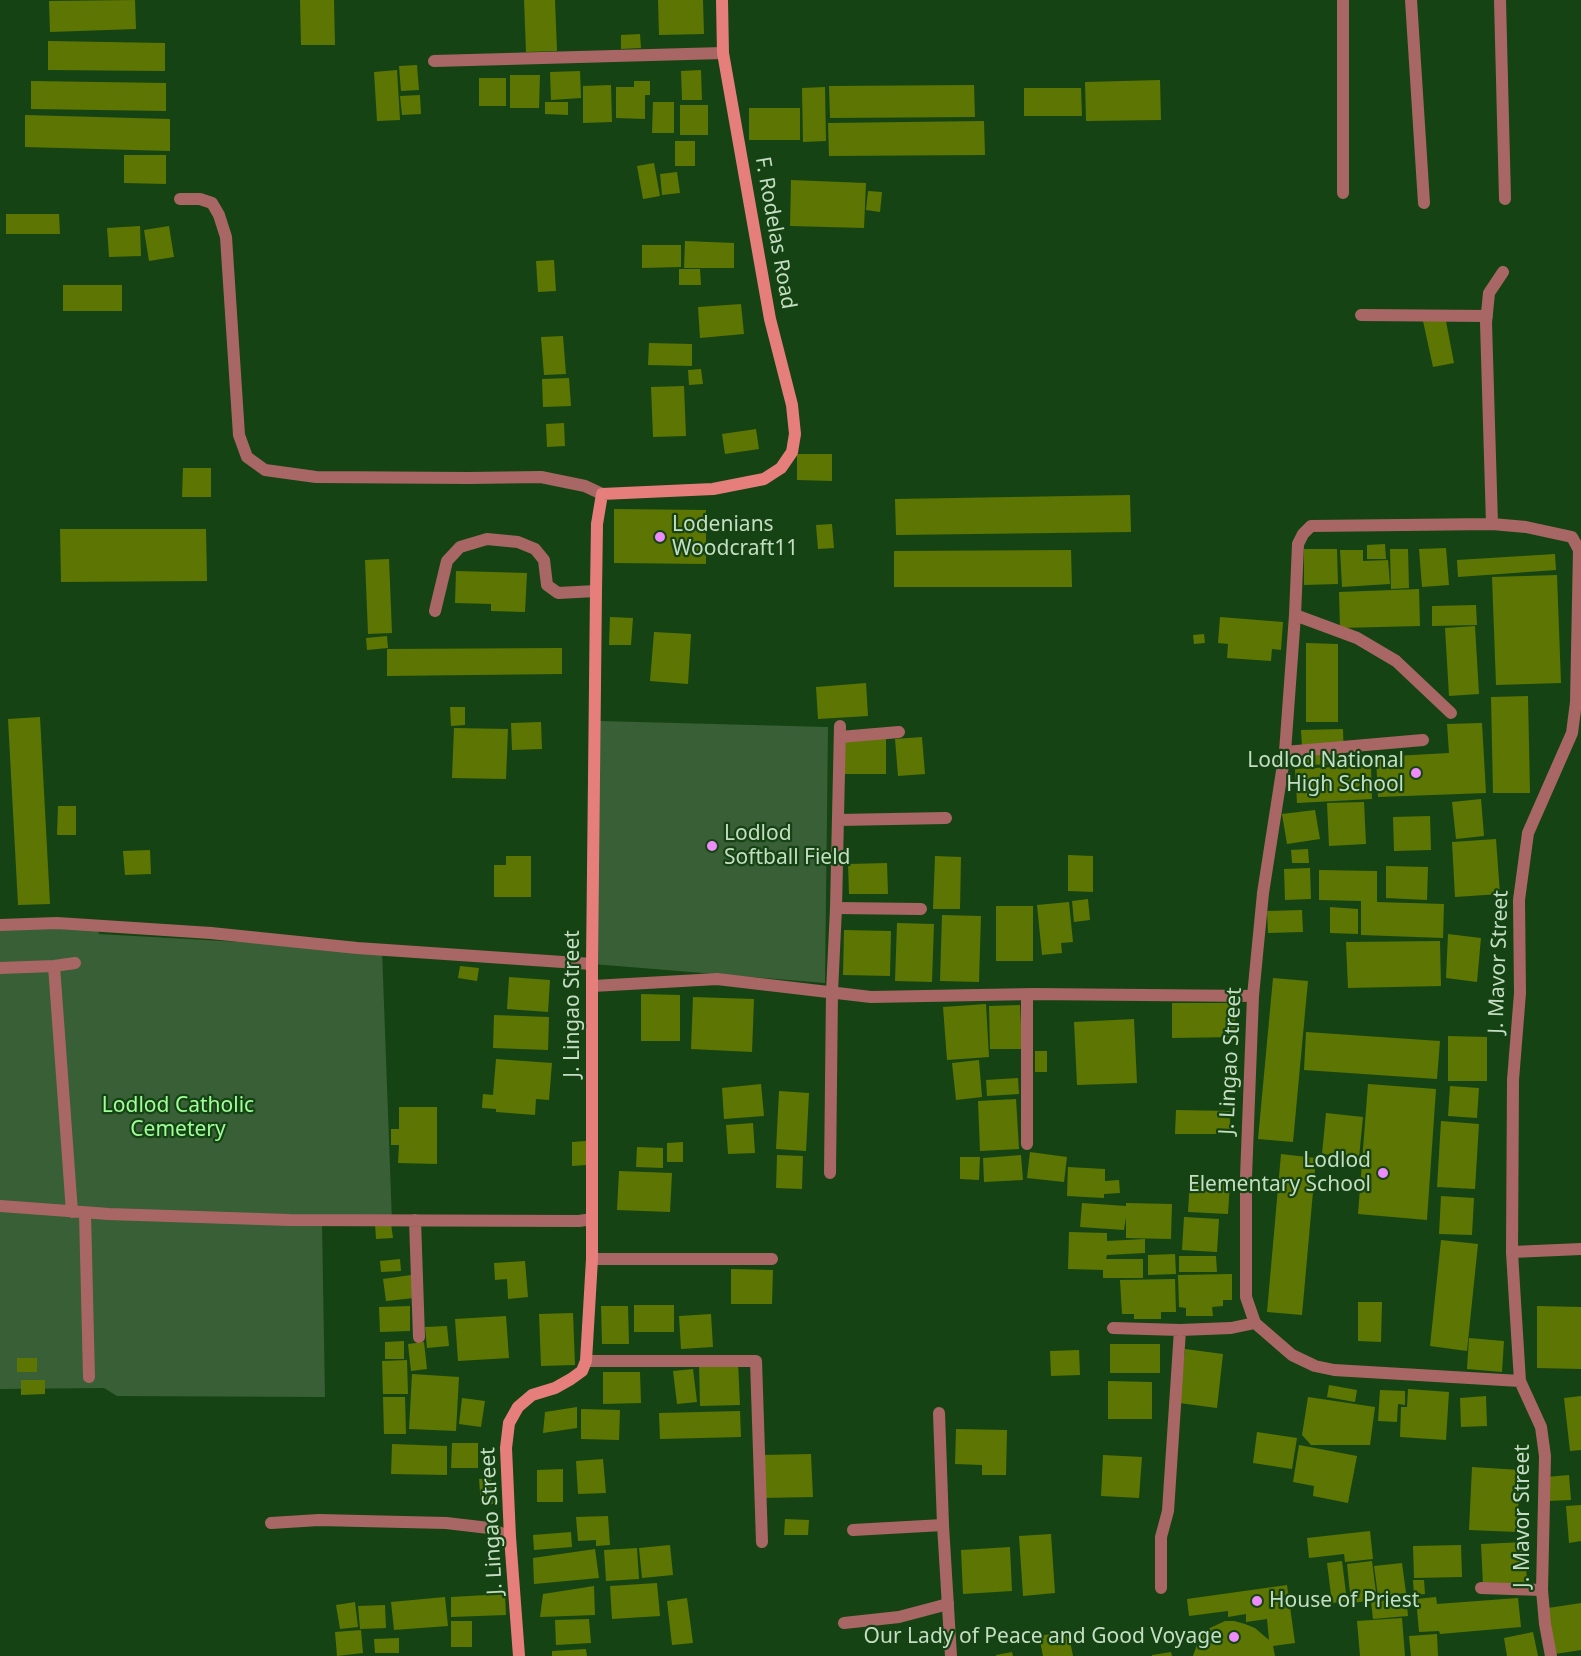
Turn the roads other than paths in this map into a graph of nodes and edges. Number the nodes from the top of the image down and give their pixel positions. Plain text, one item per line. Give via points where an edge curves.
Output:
1 (723, 0) edge
2 (1343, 0) edge
3 (1411, 0) edge
4 (1500, 0) edge
5 (723, 53) junction
6 (434, 61) dead end
7 (1344, 193) dead end
8 (180, 199) dead end
9 (1505, 199) dead end
10 (1424, 203) dead end
11 (1503, 272) dead end
12 (1361, 315) dead end
13 (1487, 316) junction
14 (602, 494) junction
15 (1492, 524) junction
16 (1311, 526) joint
17 (596, 591) junction
18 (435, 611) dead end
19 (1296, 615) junction
20 (1451, 713) dead end
21 (899, 732) dead end
22 (1423, 740) dead end
23 (1285, 752) junction
24 (946, 818) dead end
25 (838, 820) junction
26 (836, 908) junction
27 (921, 909) dead end
28 (0, 925) edge
29 (75, 963) dead end
30 (592, 964) junction
31 (54, 966) junction
32 (0, 969) edge
33 (593, 986) junction
34 (832, 992) junction
35 (1027, 995) junction
36 (1253, 996) junction
37 (1027, 1144) dead end
38 (830, 1173) dead end
39 (0, 1206) edge
40 (79, 1212) junction
41 (592, 1219) junction
42 (415, 1220) junction
43 (1581, 1249) edge
44 (1512, 1252) junction
45 (592, 1259) junction
46 (772, 1259) dead end
47 (1255, 1323) junction
48 (1113, 1328) dead end
49 (1180, 1330) junction
50 (419, 1337) dead end
51 (586, 1361) junction
52 (88, 1377) dead end
53 (1520, 1381) junction
54 (939, 1413) dead end
55 (272, 1523) dead end
56 (943, 1526) junction
57 (853, 1530) dead end
58 (510, 1537) junction
59 (762, 1542) dead end
60 (1161, 1588) dead end
61 (1481, 1588) dead end
62 (1542, 1590) junction
63 (948, 1604) junction
64 (844, 1623) dead end
65 (519, 1656) edge
66 (951, 1656) edge
67 (1551, 1656) edge

1 - 5 street, F. Rodelas Road
2 - 7 street
3 - 10 street
4 - 9 street
5 - 6 street
5 - 14 street, F. Rodelas Road via 770,320 792,405 792,452 781,468 764,479 712,489
8 - 14 street via 212,203 226,237 239,435 247,458 265,470 316,477 541,477 585,486
11 - 13 street via 1489,293
12 - 13 street
13 - 15 street
14 - 17 street, J. Lingao Street via 597,524
15 - 16 street, J. Mavor Street
15 - 44 street, J. Mavor Street via 1526,526 1572,537 1579,550 1572,733 1528,833 1519,900
16 - 19 street, J. Lingao Street via 1298,544
17 - 18 street via 558,593 547,585 544,560 536,549 518,542 487,539 460,547 447,561
17 - 30 street, J. Lingao Street
19 - 20 street via 1357,638 1396,661
19 - 23 street, J. Lingao Street
21 - 25 street via 840,731
22 - 23 street
23 - 36 street, J. Lingao Street via 1263,893
24 - 25 street
25 - 26 street
26 - 27 street
26 - 34 street
28 - 30 street via 54,923 211,933 357,948
29 - 31 street
30 - 33 street, J. Lingao Street
31 - 32 street
31 - 40 street
33 - 34 street via 717,979
33 - 41 street, J. Lingao Street
34 - 35 street via 871,998
34 - 38 street
35 - 36 street
35 - 37 street
36 - 47 street, J. Lingao Street via 1246,1297
39 - 40 street
40 - 42 street
40 - 52 street
41 - 42 street
41 - 45 street, J. Lingao Street
42 - 50 street
43 - 44 street
44 - 53 street, J. Mavor Street
45 - 46 street
45 - 51 street, J. Lingao Street
47 - 49 street
47 - 53 street via 1292,1355 1315,1366
48 - 49 street
49 - 60 street via 1168,1511 1161,1537
51 - 58 street, J. Lingao Street via 582,1371 571,1379 532,1395 518,1407 509,1424 506,1448
51 - 59 street via 756,1362
53 - 62 street, J. Mavor Street via 1541,1428 1545,1456
54 - 56 street
55 - 58 street via 446,1523 489,1527
56 - 57 street
56 - 63 street
58 - 65 street, J. Lingao Street
61 - 62 street
62 - 67 street, J. Mavor Street
63 - 64 street via 899,1617
63 - 66 street

